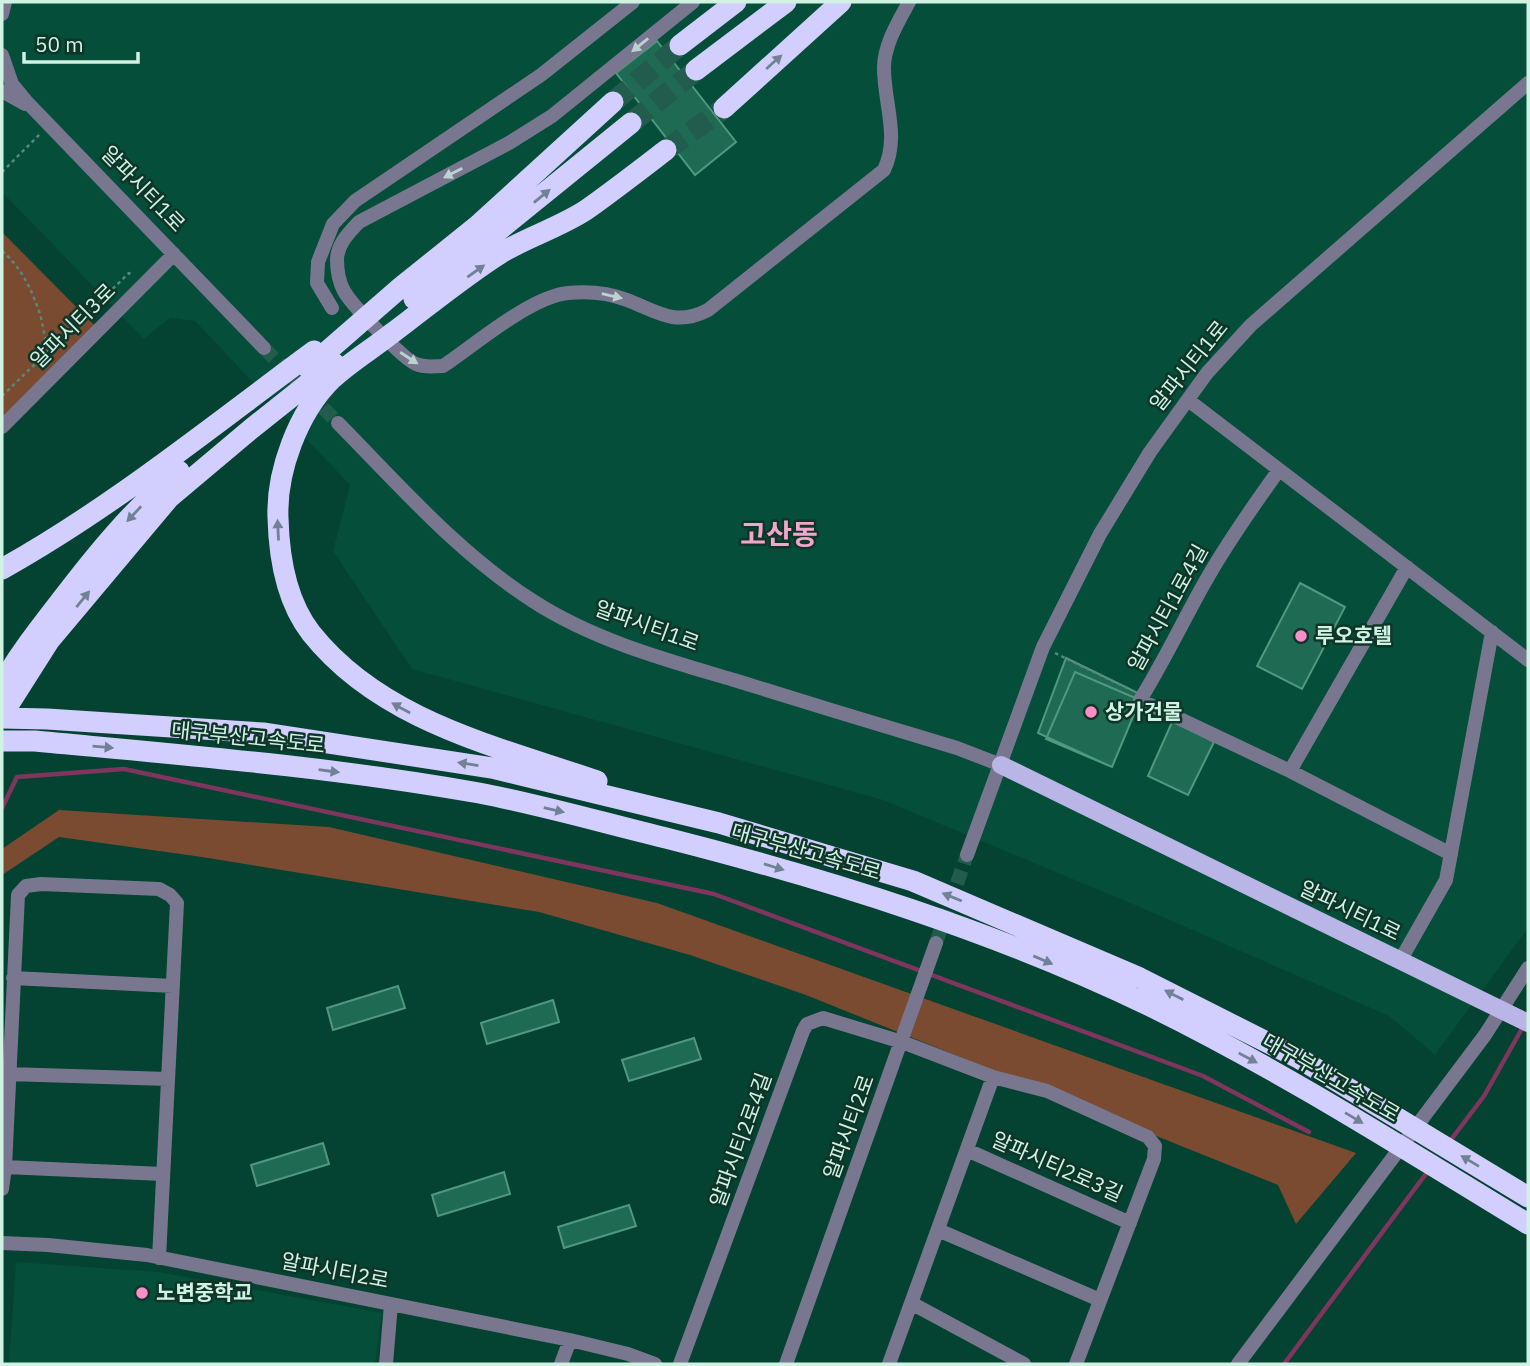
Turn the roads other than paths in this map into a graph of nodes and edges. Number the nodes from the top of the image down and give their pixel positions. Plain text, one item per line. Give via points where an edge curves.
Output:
1 (5, 2) edge
2 (633, 2) edge
3 (693, 2) edge
4 (736, 2) edge
5 (786, 2) edge
6 (841, 2) edge
7 (909, 2) edge
8 (2, 14) edge
9 (680, 45) tunnel mouth
10 (2, 55) edge
11 (696, 70) tunnel mouth
12 (1528, 82) edge
13 (2, 91) edge
14 (613, 102) tunnel mouth
15 (724, 108) tunnel mouth
16 (36, 110) junction
17 (631, 122) tunnel mouth
18 (666, 150) tunnel mouth
19 (174, 254) junction
20 (411, 300) junction
21 (332, 308) dead end
22 (264, 348) tunnel mouth
23 (321, 366) junction
24 (1188, 400) junction
25 (338, 423) tunnel mouth
26 (2, 428) edge
27 (1279, 470) junction
28 (1407, 567) junction
29 (2, 569) edge
30 (1492, 632) junction
31 (1528, 660) edge
32 (2, 684) edge
33 (2, 716) edge
34 (2, 741) edge
35 (1001, 765) junction
36 (1290, 771) junction
37 (719, 823) junction
38 (1451, 854) junction
39 (967, 855) tunnel mouth
40 (936, 943) tunnel mouth
41 (1400, 961) junction
42 (1528, 968) edge
43 (13, 978) junction
44 (173, 986) junction
45 (1528, 1023) edge
46 (902, 1042) junction
47 (8, 1074) junction
48 (993, 1077) junction
49 (168, 1079) junction
50 (967, 1150) junction
51 (5, 1167) junction
52 (163, 1174) junction
53 (2, 1189) edge
54 (1528, 1197) edge
55 (1130, 1223) junction
56 (1528, 1224) edge
57 (938, 1230) junction
58 (2, 1243) edge
59 (159, 1258) junction
60 (1100, 1300) junction
61 (911, 1303) junction
62 (391, 1304) junction
63 (570, 1340) junction
64 (386, 1364) edge
65 (561, 1364) edge
66 (655, 1364) edge
67 (680, 1364) edge
68 (786, 1364) edge
69 (889, 1364) edge
70 (1024, 1364) edge
71 (1076, 1364) edge
72 (1238, 1364) edge

1 - 8 street
2 - 21 street via 541,75 355,201 333,224 318,261 317,283
3 -> 7 street via 552,116 509,144 359,222 348,234 337,258 344,292 398,351 415,364 443,366 547,297 568,293 599,293 677,319 708,310 884,170 892,146 884,65 896,25
4 - 9 highway
5 - 11 highway
15 -> 6 highway
10 - 16 street, 알파시티1로 via 12,84
12 - 24 street, 알파시티1로 via 1251,325
13 - 16 street
14 - 20 highway via 477,226
16 - 19 street, 알파시티1로
20 -> 17 highway
20 -> 18 highway via 584,211
19 - 22 street, 알파시티1로
19 - 26 street, 알파시티3로
20 - 23 highway
23 - 29 highway
23 -> 32 highway via 157,489 98,553
33 -> 23 highway via 49,641 169,498
37 -> 23 highway via 416,716 357,678 310,632 283,566 278,498 289,449 310,409
24 - 27 street
24 - 35 street, 알파시티1로 via 1100,534 1044,647
25 - 35 street, 알파시티1로 via 486,569 579,626 655,656
27 - 28 street
27 - 36 street, 알파시티1로4길 via 1205,582 1140,700
28 - 30 street
28 - 36 street
30 - 31 street
30 - 38 street
37 -> 33 highway, 대구부산고속도로 via 492,768 263,733
34 -> 56 highway, 대구부산고속도로 via 262,762 480,793 738,857 902,906 981,933 1146,1004 1295,1083
35 - 39 street
35 - 41 main road, 알파시티1로
36 - 38 street, 알파시티1로4길
54 -> 37 highway, 대구부산고속도로 via 1300,1059 1140,978 913,881
38 - 41 street via 1446,880
40 - 46 street, 알파시티2로
41 - 45 main road, 알파시티1로
42 - 72 street via 1485,1035
43 - 44 street
43 - 44 street via 18,895 26,886 159,889 177,903
43 - 47 street
44 - 49 street
46 - 48 street, 알파시티2로3길
46 - 67 street, 알파시티2로4길 via 823,1018 807,1024
46 - 68 street, 알파시티2로
47 - 49 street
47 - 51 street
48 - 50 street, 알파시티2로3길
48 - 55 street, 알파시티2로3길 via 1047,1091 1148,1137 1155,1146 1154,1159
49 - 52 street
50 - 55 street, 알파시티2로3길
50 - 57 street, 알파시티2로3길
51 - 52 street
51 - 53 street
52 - 59 street
55 - 60 street, 알파시티2로3길
57 - 60 street
57 - 61 street, 알파시티2로3길
58 - 59 street, 알파시티2로
59 - 62 street, 알파시티2로
60 - 71 street, 알파시티2로3길
61 - 69 street, 알파시티2로3길
61 - 70 street
62 - 63 street, 알파시티2로
62 - 64 street
63 - 65 street
63 - 66 street, 알파시티2로

